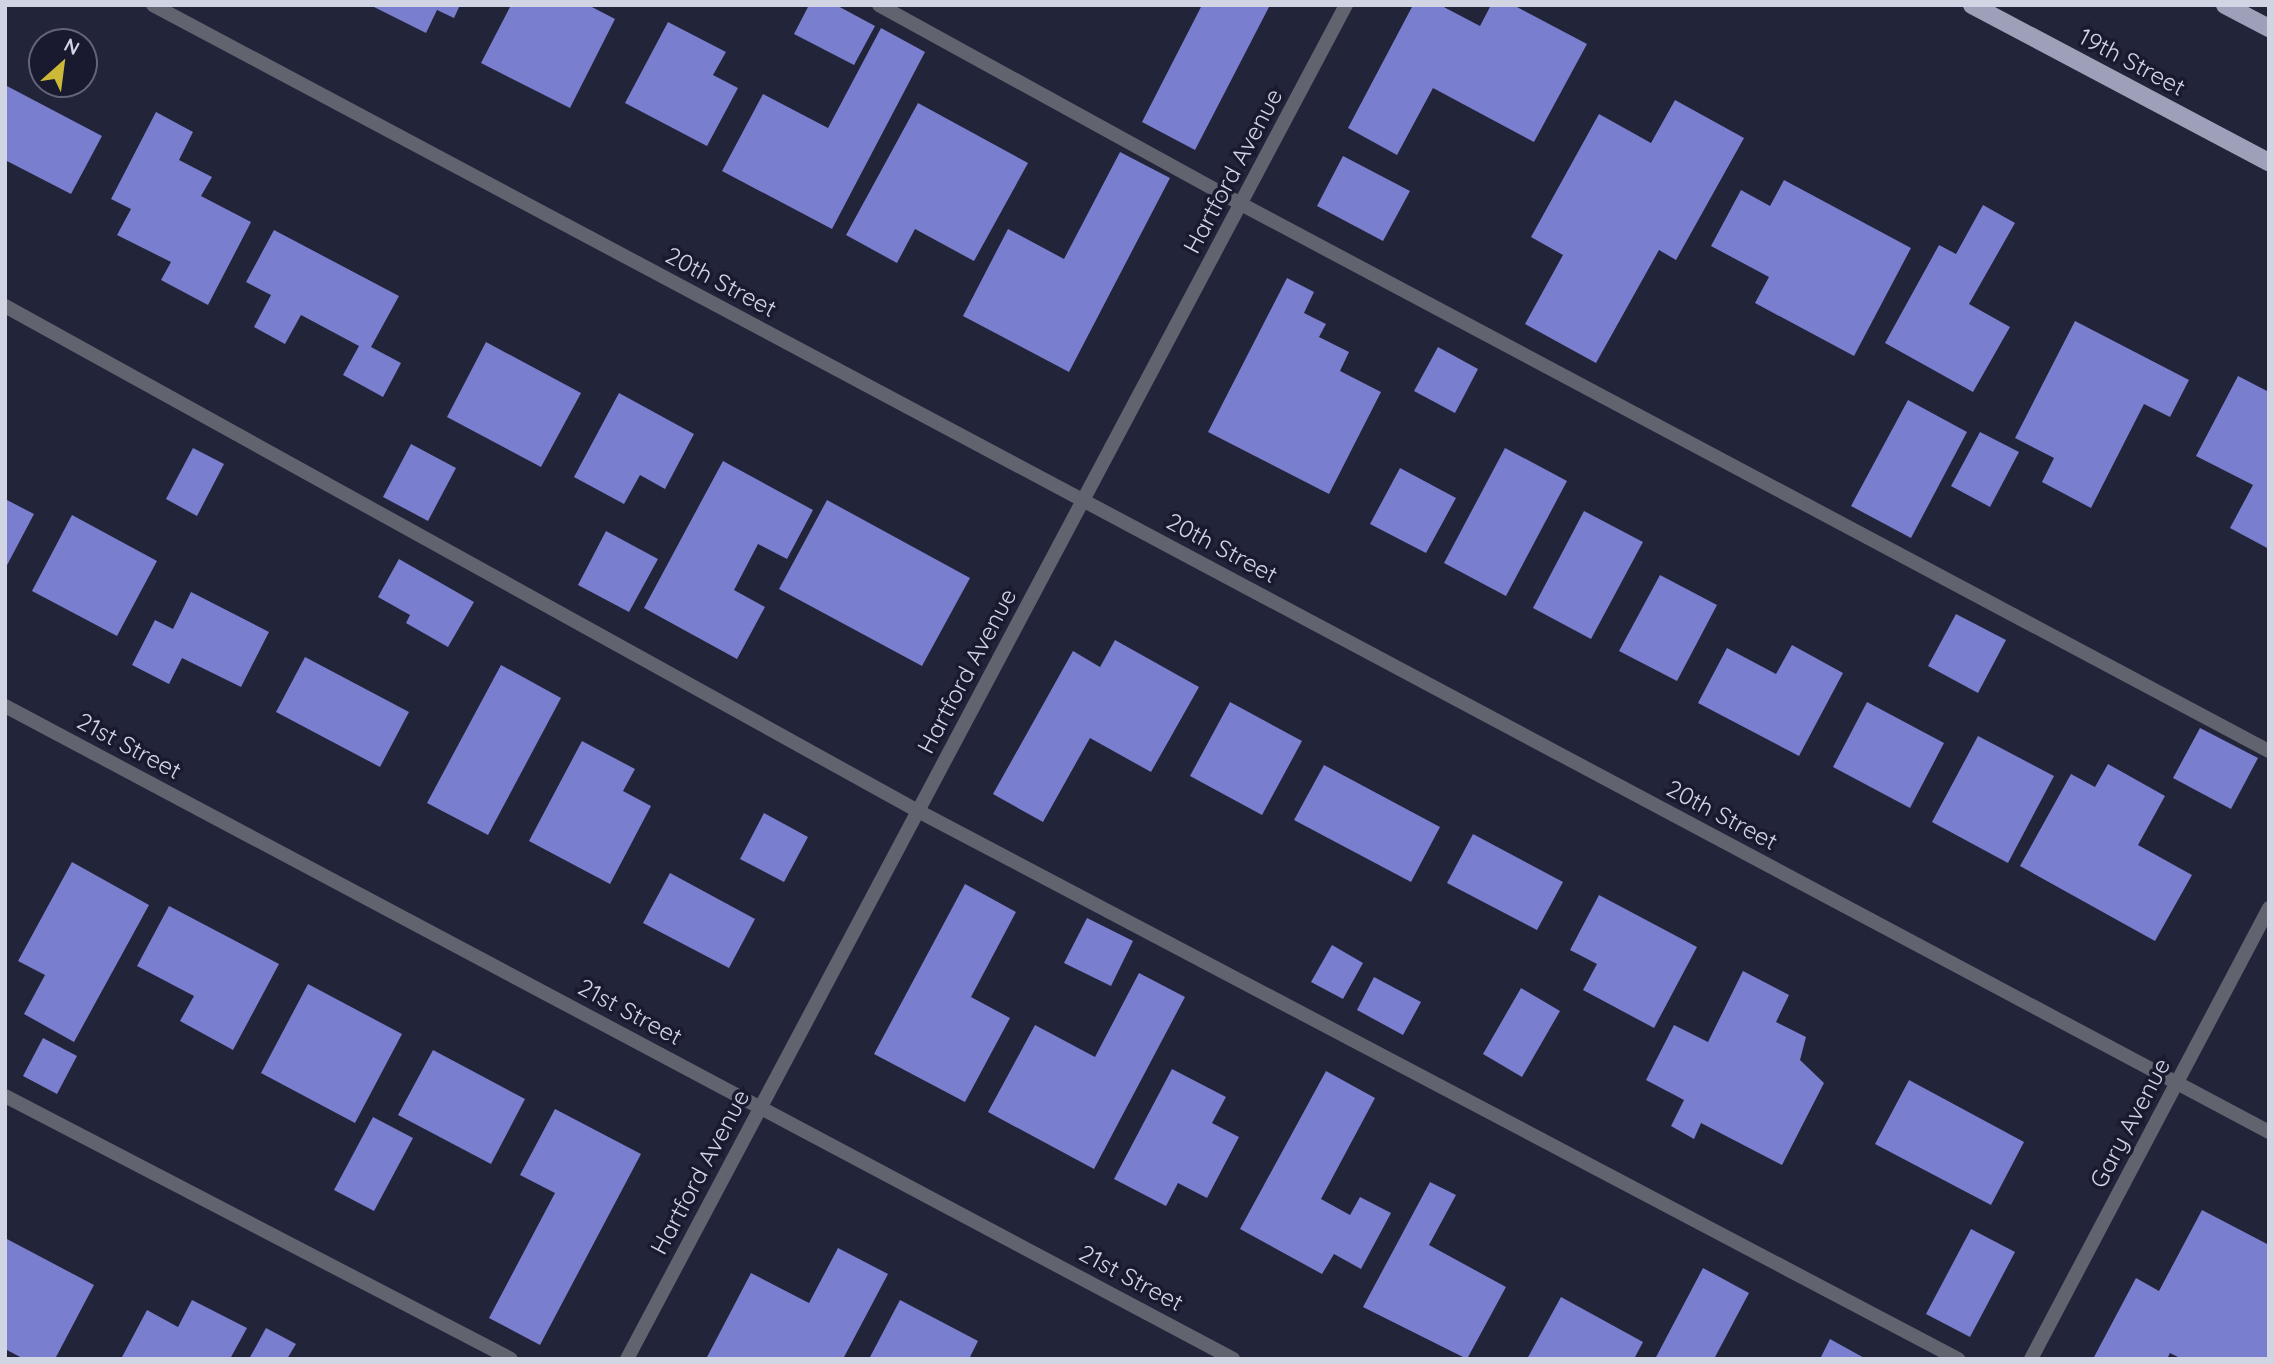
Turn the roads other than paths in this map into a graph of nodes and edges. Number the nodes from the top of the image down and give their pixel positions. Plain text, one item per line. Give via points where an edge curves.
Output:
1 (153, 5) edge
2 (879, 5) edge
3 (1346, 5) edge
4 (1972, 5) edge
5 (2225, 5) edge
6 (2269, 28) edge
7 (2269, 162) edge
8 (1241, 204) junction
9 (5, 306) edge
10 (1083, 500) junction
11 (5, 706) edge
12 (2269, 751) edge
13 (918, 811) junction
14 (2269, 908) edge
15 (2176, 1083) junction
16 (5, 1096) edge
17 (760, 1107) junction
18 (2269, 1132) edge
19 (511, 1359) edge
20 (627, 1359) edge
21 (1233, 1359) edge
22 (1958, 1359) edge
23 (2031, 1359) edge

1 - 10 street, 20th Street
2 - 8 street
3 - 8 street, Hartford Avenue
4 - 7 main road, 19th Street
5 - 6 main road
8 - 10 street, Hartford Avenue
8 - 12 street
9 - 13 street
10 - 13 street, Hartford Avenue
10 - 15 street, 20th Street
11 - 17 street, 21st Street
13 - 17 street, Hartford Avenue
13 - 22 street
14 - 15 street, Gary Avenue
15 - 18 street, 20th Street
15 - 23 street, Gary Avenue
16 - 19 street
17 - 20 street, Hartford Avenue
17 - 21 street, 21st Street

